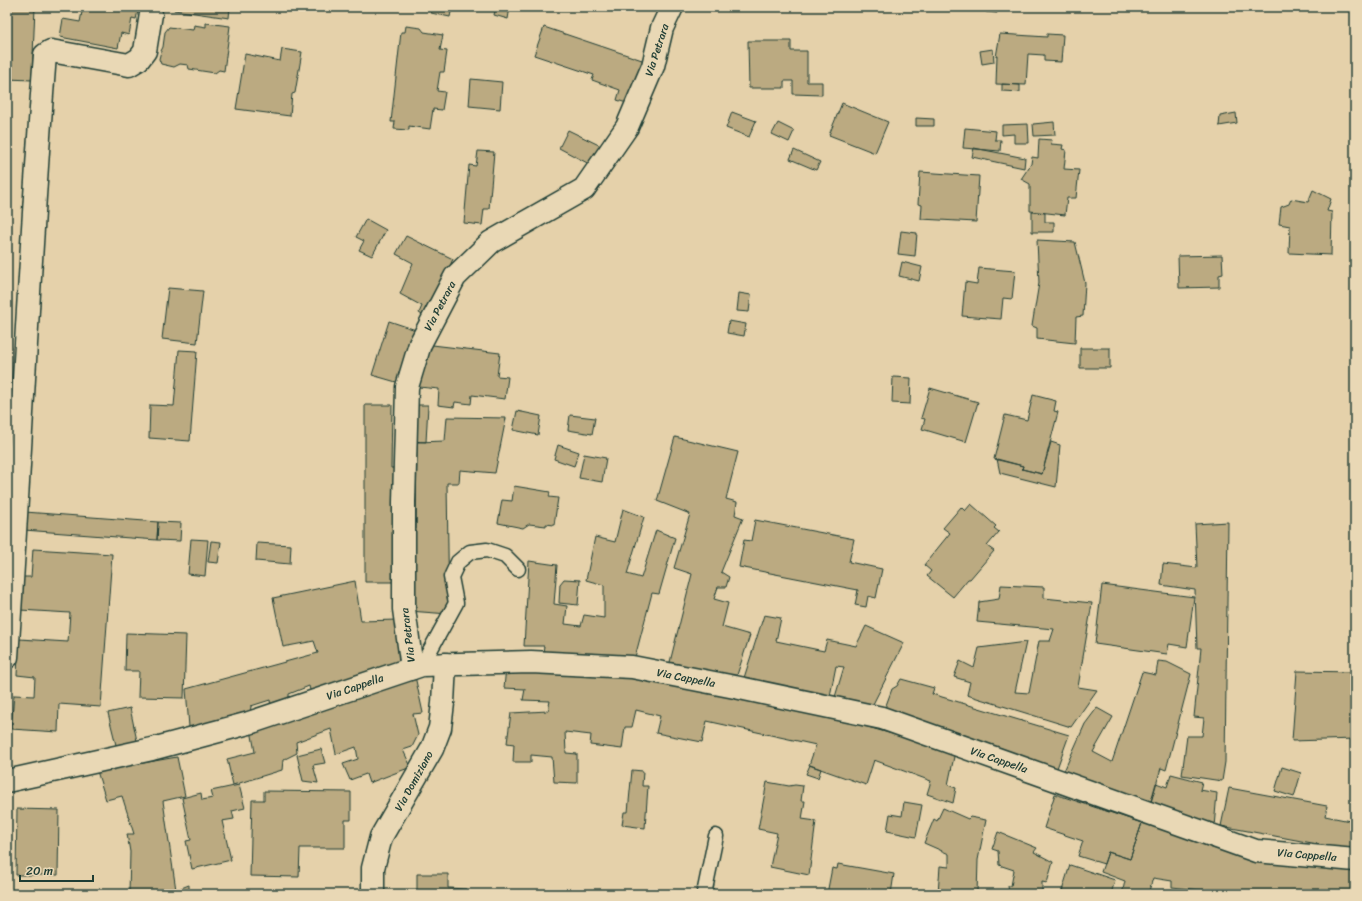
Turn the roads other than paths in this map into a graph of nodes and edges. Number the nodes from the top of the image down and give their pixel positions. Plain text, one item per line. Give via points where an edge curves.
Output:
1 (672, 7) edge
2 (151, 14) dead end
3 (518, 569) dead end
4 (7, 657) edge
5 (445, 664) junction
6 (417, 667) junction
7 (7, 781) edge
8 (716, 836) dead end
9 (1355, 860) edge
10 (373, 894) edge
11 (704, 894) edge

1 - 6 street, Via Petrara via 662,28 653,66 627,127 584,189 491,242 454,278 420,344 407,387 404,502 404,609
2 - 4 street via 145,51 129,66 51,50 45,55
3 - 6 lane via 505,556 487,550 470,552 458,562 451,577 456,603
5 - 6 street, Via Cappella
5 - 9 street, Via Cappella via 531,662 632,667 882,718 1256,851
5 - 10 street, Via Domiziano via 440,728 432,749 381,837 373,868
6 - 7 street, Via Cappella via 249,723 152,749
8 - 11 lane

